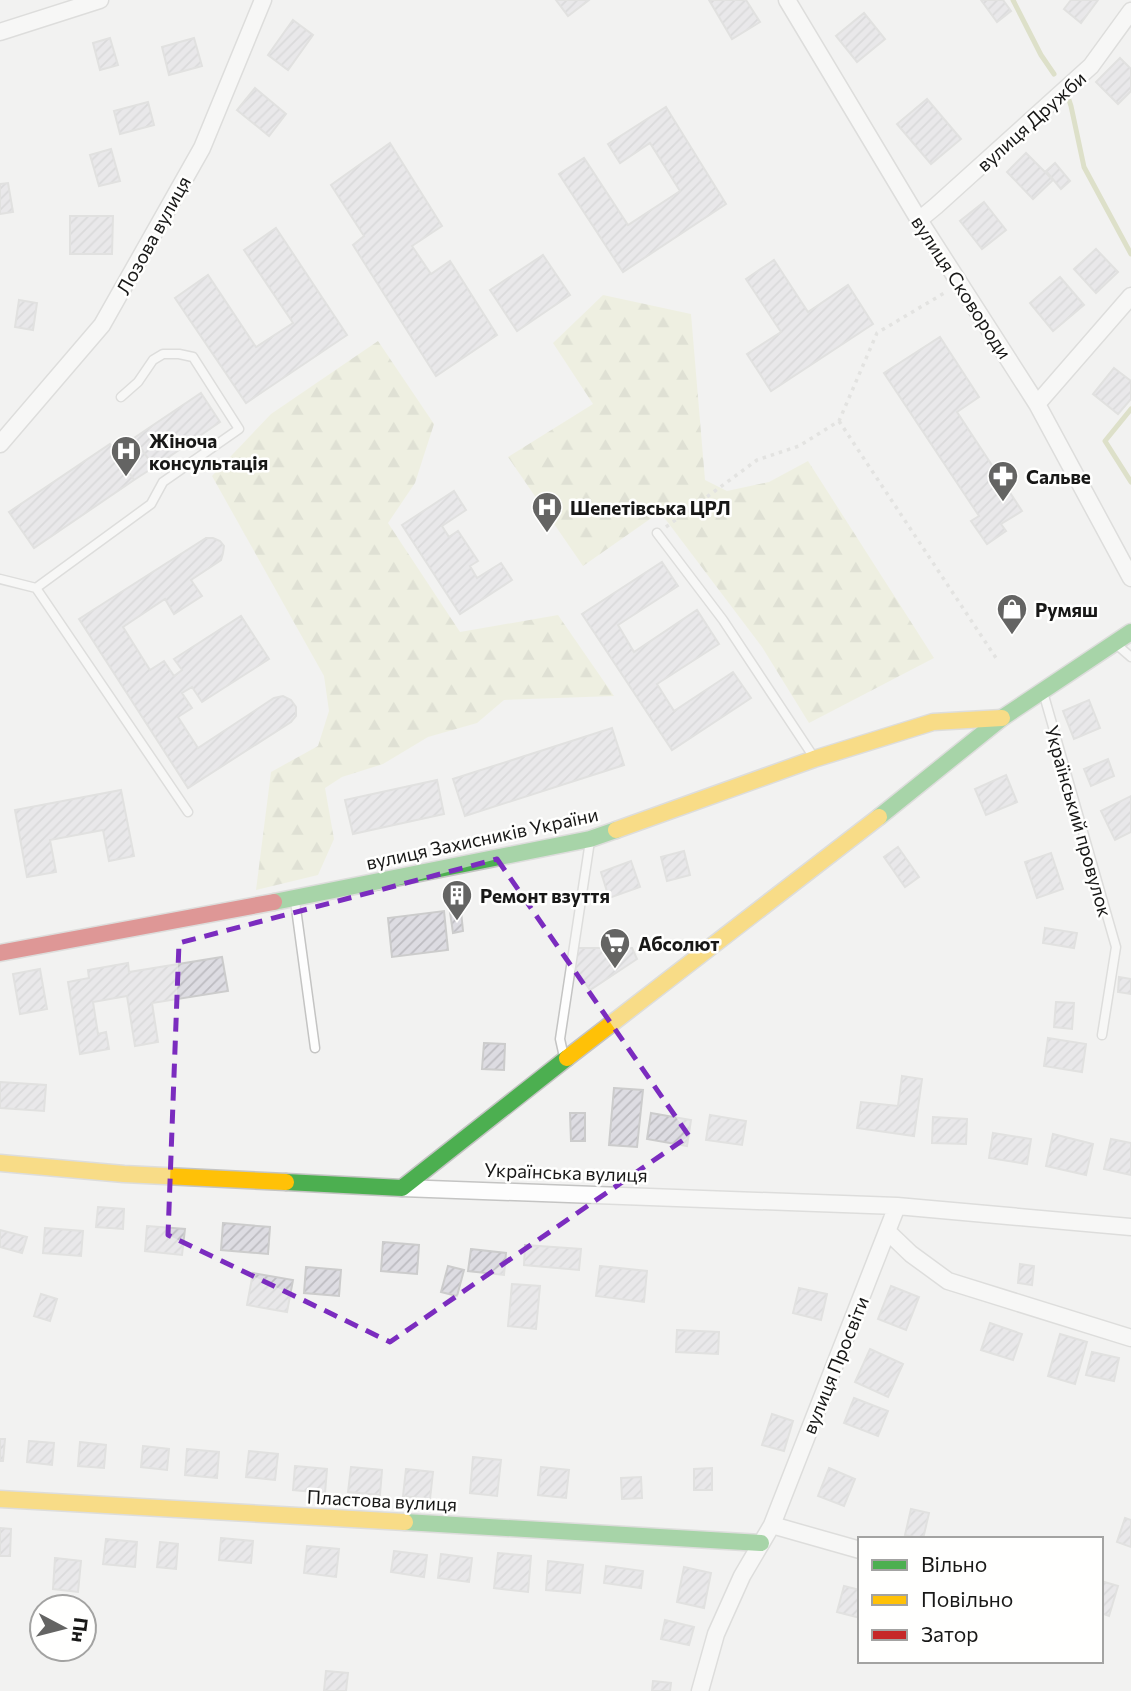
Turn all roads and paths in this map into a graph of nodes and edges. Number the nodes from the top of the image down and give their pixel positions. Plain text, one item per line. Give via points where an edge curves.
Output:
1 (100, 0) edge
2 (263, 0) edge
3 (787, 0) edge
4 (1131, 11) edge
5 (0, 32) edge
6 (919, 220) junction
7 (960, 284) junction
8 (1131, 296) edge
9 (121, 397) dead end
10 (1037, 404) junction
11 (839, 421) junction
12 (0, 443) edge
13 (657, 533) joint
14 (1131, 578) edge
15 (0, 579) edge
16 (36, 588) junction
17 (1131, 632) edge
18 (1114, 642) junction
19 (1131, 657) edge
20 (998, 661) dead end
21 (1042, 691) junction
22 (1002, 718) junction
23 (814, 759) junction
24 (188, 811) dead end
25 (590, 839) junction
26 (294, 898) junction
27 (0, 953) edge
28 (1102, 1035) dead end
29 (315, 1048) dead end
30 (565, 1059) junction
31 (0, 1163) edge
32 (402, 1188) junction
33 (897, 1206) junction
34 (1131, 1227) edge
35 (888, 1232) junction
36 (1131, 1338) edge
37 (0, 1499) edge
38 (772, 1525) junction
39 (761, 1543) junction
40 (858, 1549) edge
41 (700, 1691) edge

1 - 5 street
2 - 12 street, Лозова вулиця via 202,148 102,325
3 - 6 street, вулиця Сковороди
4 - 6 street, вулиця Дружби via 1091,66
6 - 7 street, вулиця Сковороди
7 - 10 street, вулиця Сковороди
7 - 11 path via 877,333
8 - 10 street
9 - 16 lane via 163,354 192,357 239,429 163,482 151,504
10 - 14 street, вулиця Сковороди
11 - 13 path via 799,446 757,460
11 - 20 path
13 - 23 lane via 723,620
15 - 16 lane
16 - 24 lane
17 - 18 street
18 - 19 lane
18 - 21 street
21 - 22 street
21 - 28 lane, Український провулок via 1116,947
22 - 23 street, вулиця Захисників України via 933,722
22 - 30 street
23 - 25 street, вулиця Захисників України
25 - 26 street, вулиця Захисників України
25 - 30 lane via 560,1039
26 - 27 street, вулиця Захисників України
26 - 29 lane
30 - 32 street
31 - 32 street, Українська вулиця
32 - 33 street, Українська вулиця
33 - 34 street, Українська вулиця
33 - 35 street, вулиця Просвіти
35 - 36 street via 948,1281
35 - 38 street, вулиця Просвіти
37 - 39 street, Пластова вулиця
38 - 39 street, вулиця Просвіти
38 - 40 street
39 - 41 street, вулиця Просвіти via 716,1634

